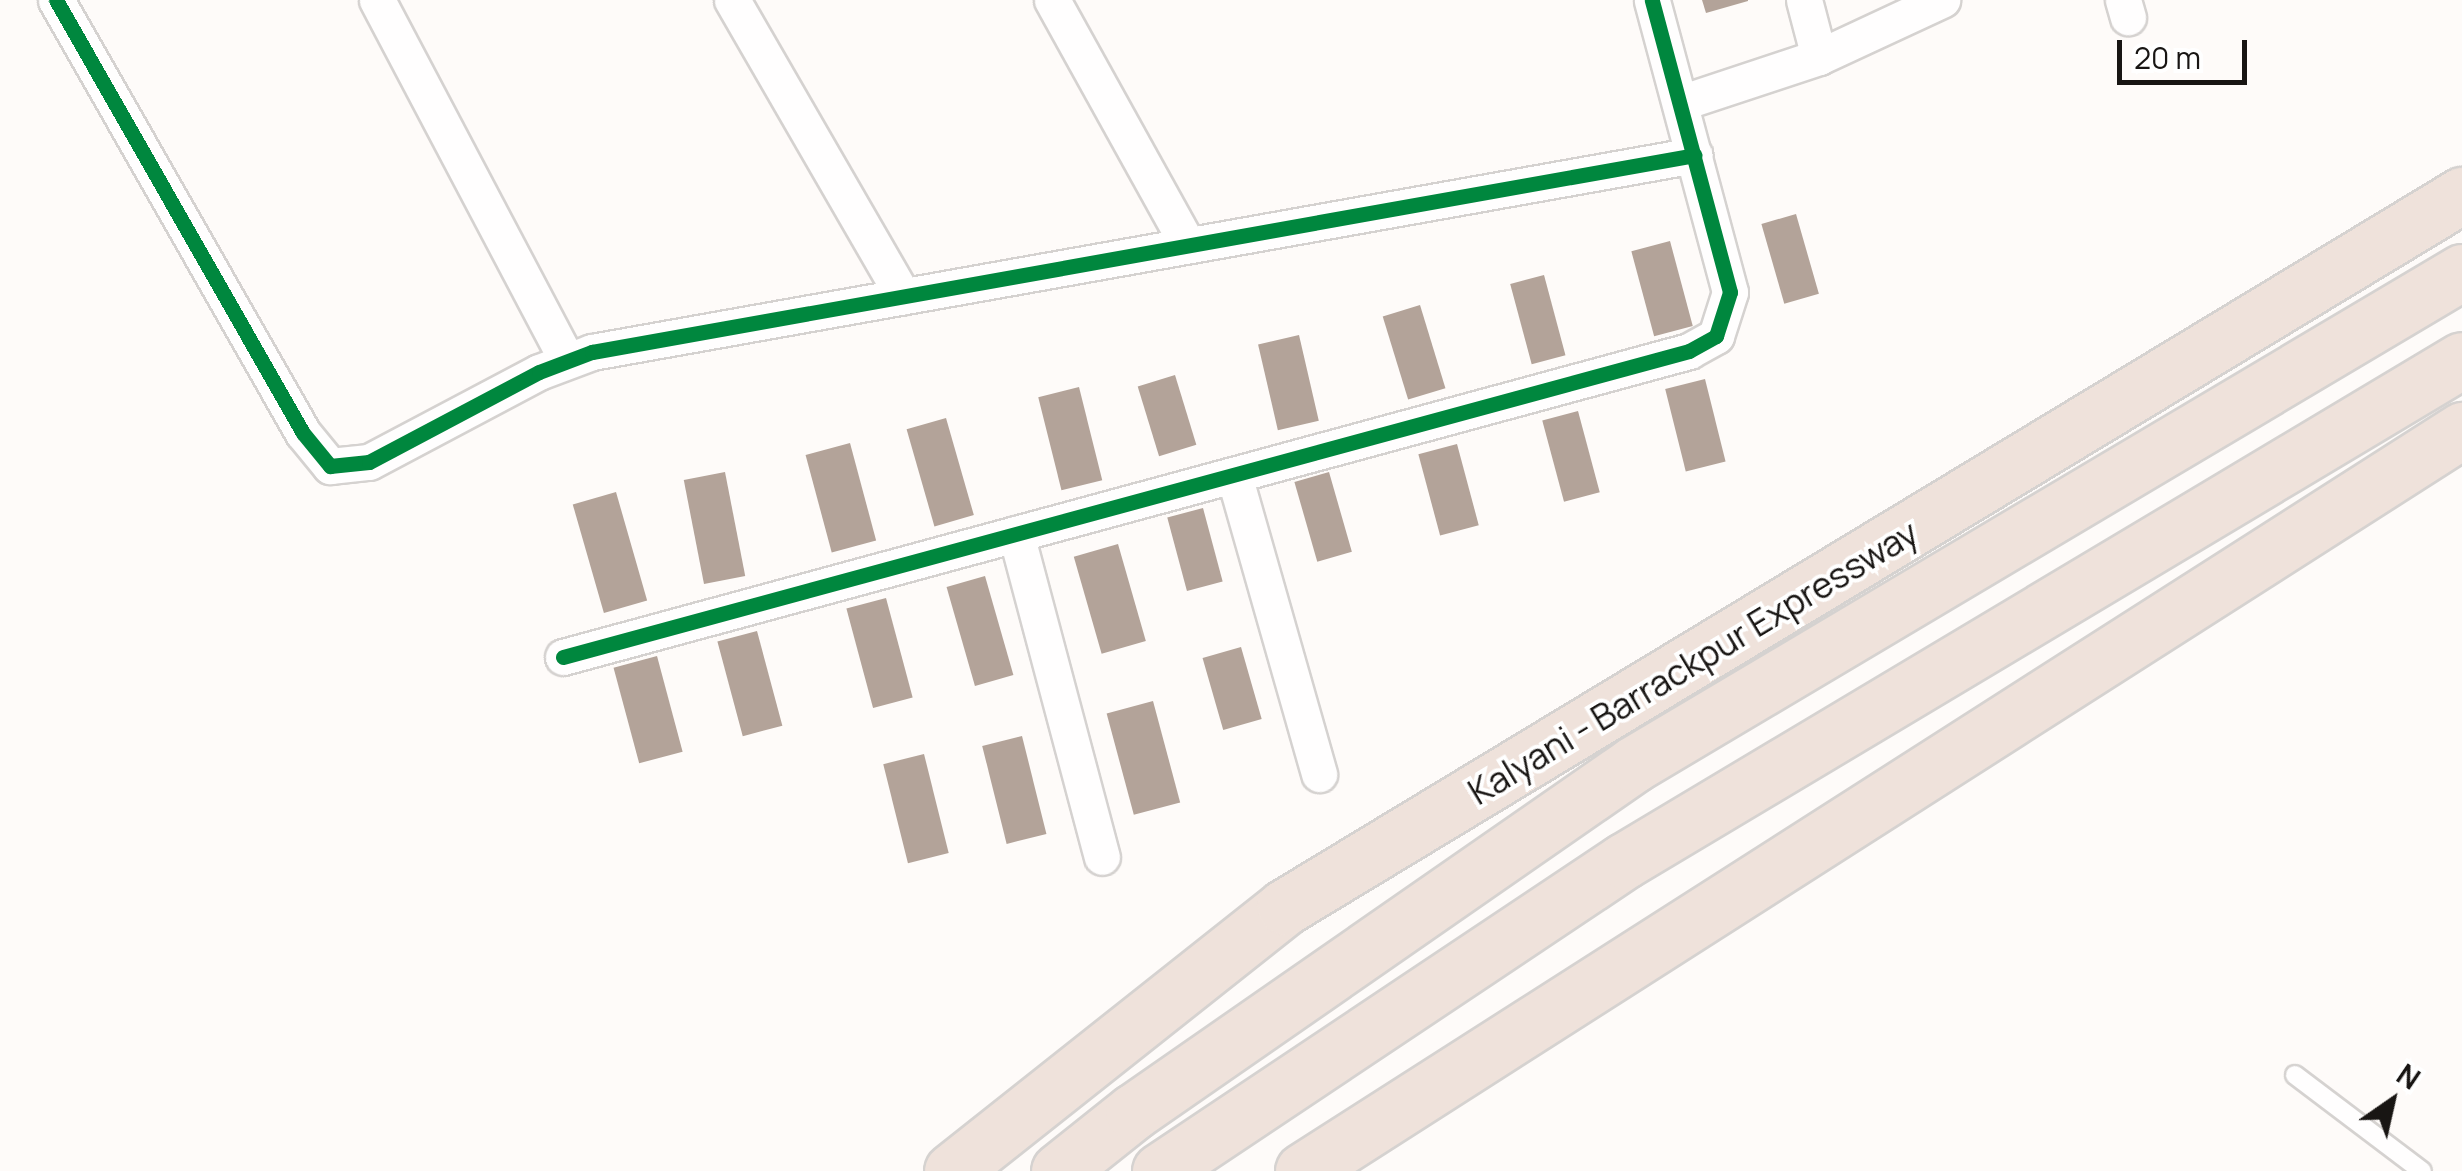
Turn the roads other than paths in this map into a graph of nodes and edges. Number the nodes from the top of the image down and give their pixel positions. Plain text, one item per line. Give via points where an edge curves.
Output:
1 (56, 0) edge
2 (377, 0) edge
3 (732, 0) edge
4 (1052, 0) edge
5 (1652, 0) edge
6 (1804, 0) edge
7 (1942, 0) edge
8 (1819, 58) junction
9 (1680, 104) junction
10 (1695, 155) junction
11 (2462, 195) edge
12 (1188, 245) junction
13 (2462, 272) edge
14 (903, 296) junction
15 (567, 360) junction
16 (2462, 360) edge
17 (2462, 430) edge
18 (1234, 475) junction
19 (1016, 534) junction
20 (563, 657) dead end
21 (1319, 774) dead end
22 (1102, 857) dead end
23 (2295, 1075) dead end
24 (952, 1171) edge
25 (1059, 1171) edge
26 (1160, 1171) edge
27 (1303, 1171) edge
28 (2422, 1171) edge

1 - 15 street via 303,433 330,466 369,462
2 - 15 street
3 - 14 street
4 - 12 street
5 - 9 street
6 - 8 street
7 - 8 street
8 - 9 street
9 - 10 street
10 - 12 street
10 - 18 street via 1730,292 1716,336 1689,351
11 - 24 highway, Kalyani - Barrackpur Expressway via 1285,908
12 - 14 street
13 - 25 highway via 1634,764 1132,1112
14 - 15 street
16 - 26 highway via 1624,860
17 - 27 highway
18 - 19 street
18 - 21 street
19 - 20 street
19 - 22 street
23 - 28 lane

